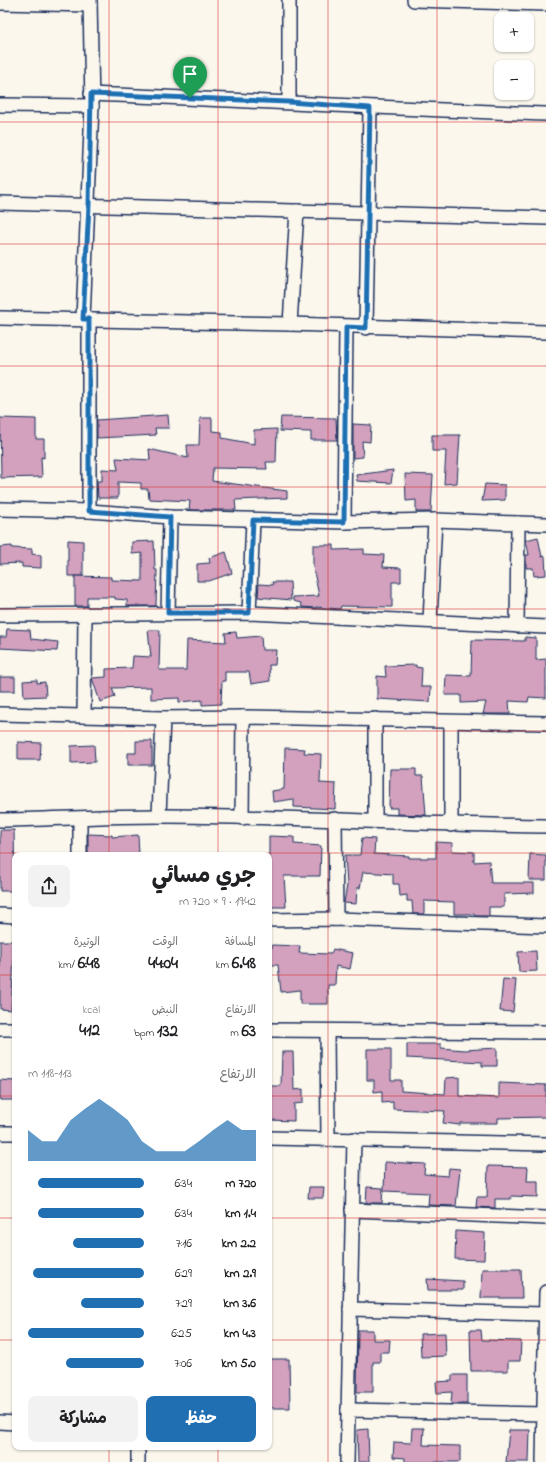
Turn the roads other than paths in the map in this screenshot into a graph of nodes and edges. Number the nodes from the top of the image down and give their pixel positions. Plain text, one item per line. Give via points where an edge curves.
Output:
1 (289, 0) edge
2 (414, 0) edge
3 (0, 3) edge
4 (90, 3) edge
5 (546, 4) edge
6 (91, 100) junction
7 (289, 102) junction
8 (0, 105) edge
9 (370, 108) junction
10 (546, 114) edge
11 (0, 203) edge
12 (89, 205) junction
13 (297, 211) junction
14 (367, 213) junction
15 (546, 218) edge
16 (0, 318) edge
17 (86, 319) junction
18 (290, 324) junction
19 (346, 327) junction
20 (366, 328) junction
21 (546, 332) edge
22 (0, 509) edge
23 (89, 511) junction
24 (170, 517) junction
25 (253, 520) junction
26 (435, 520) junction
27 (344, 522) junction
28 (518, 523) junction
29 (546, 524) edge
30 (168, 613) junction
31 (249, 613) junction
32 (85, 614) junction
33 (0, 615) edge
34 (430, 621) junction
35 (517, 626) junction
36 (546, 627) edge
37 (0, 714) edge
38 (84, 716) junction
39 (242, 717) junction
40 (163, 718) junction
41 (375, 719) junction
42 (451, 722) junction
43 (546, 723) edge
44 (159, 816) junction
45 (242, 818) junction
46 (80, 819) junction
47 (335, 819) junction
48 (0, 820) edge
49 (375, 821) junction
50 (451, 825) junction
51 (546, 826) edge
52 (80, 852) edge
53 (0, 915) edge
54 (12, 916) edge
55 (336, 919) junction
56 (272, 920) edge
57 (546, 926) edge
58 (0, 1029) edge
59 (12, 1029) edge
60 (272, 1030) edge
61 (327, 1030) junction
62 (546, 1032) edge
63 (0, 1133) edge
64 (12, 1133) edge
65 (272, 1138) edge
66 (328, 1139) junction
67 (354, 1139) junction
68 (546, 1144) edge
69 (352, 1210) junction
70 (546, 1218) edge
71 (546, 1292) edge
72 (350, 1309) junction
73 (545, 1314) edge
74 (348, 1410) junction
75 (545, 1414) edge
76 (0, 1422) edge
77 (12, 1423) edge
78 (138, 1450) edge
79 (138, 1462) edge
80 (347, 1462) edge
81 (543, 1462) edge

1 - 7 street
2 - 5 street
3 - 4 street
4 - 6 street
6 - 7 street
6 - 8 street
6 - 12 street
7 - 9 street
9 - 10 street
9 - 14 street
11 - 12 street
12 - 13 street
12 - 17 street
13 - 14 street
13 - 18 street
14 - 15 street
14 - 20 street
16 - 17 street
17 - 18 street
17 - 23 street
18 - 19 street
19 - 20 street
19 - 27 street
20 - 21 street
22 - 23 street
23 - 24 street
24 - 25 street
24 - 30 street
25 - 27 street
25 - 31 street
26 - 27 street
26 - 28 street
26 - 34 street
28 - 29 street
28 - 35 street
30 - 31 street
30 - 32 street
31 - 34 street
32 - 33 street
32 - 38 street
34 - 35 street
35 - 36 street
37 - 38 street
38 - 40 street
39 - 40 street
39 - 41 street
39 - 45 street
40 - 44 street
41 - 42 street
41 - 49 street
42 - 43 street
42 - 50 street
44 - 45 street
44 - 46 street
45 - 47 street
46 - 48 street
46 - 52 street
47 - 49 street
47 - 55 street
49 - 50 street
50 - 51 street
53 - 54 street
55 - 56 street
55 - 57 street
58 - 59 street
60 - 61 street
61 - 62 street
61 - 66 street
63 - 64 street
65 - 66 street
66 - 67 street
67 - 68 street
67 - 69 street
69 - 70 street
69 - 72 street
71 - 73 street
72 - 73 street
72 - 74 street
73 - 75 street
74 - 75 street
74 - 80 street
75 - 81 street
76 - 77 street
78 - 79 street

